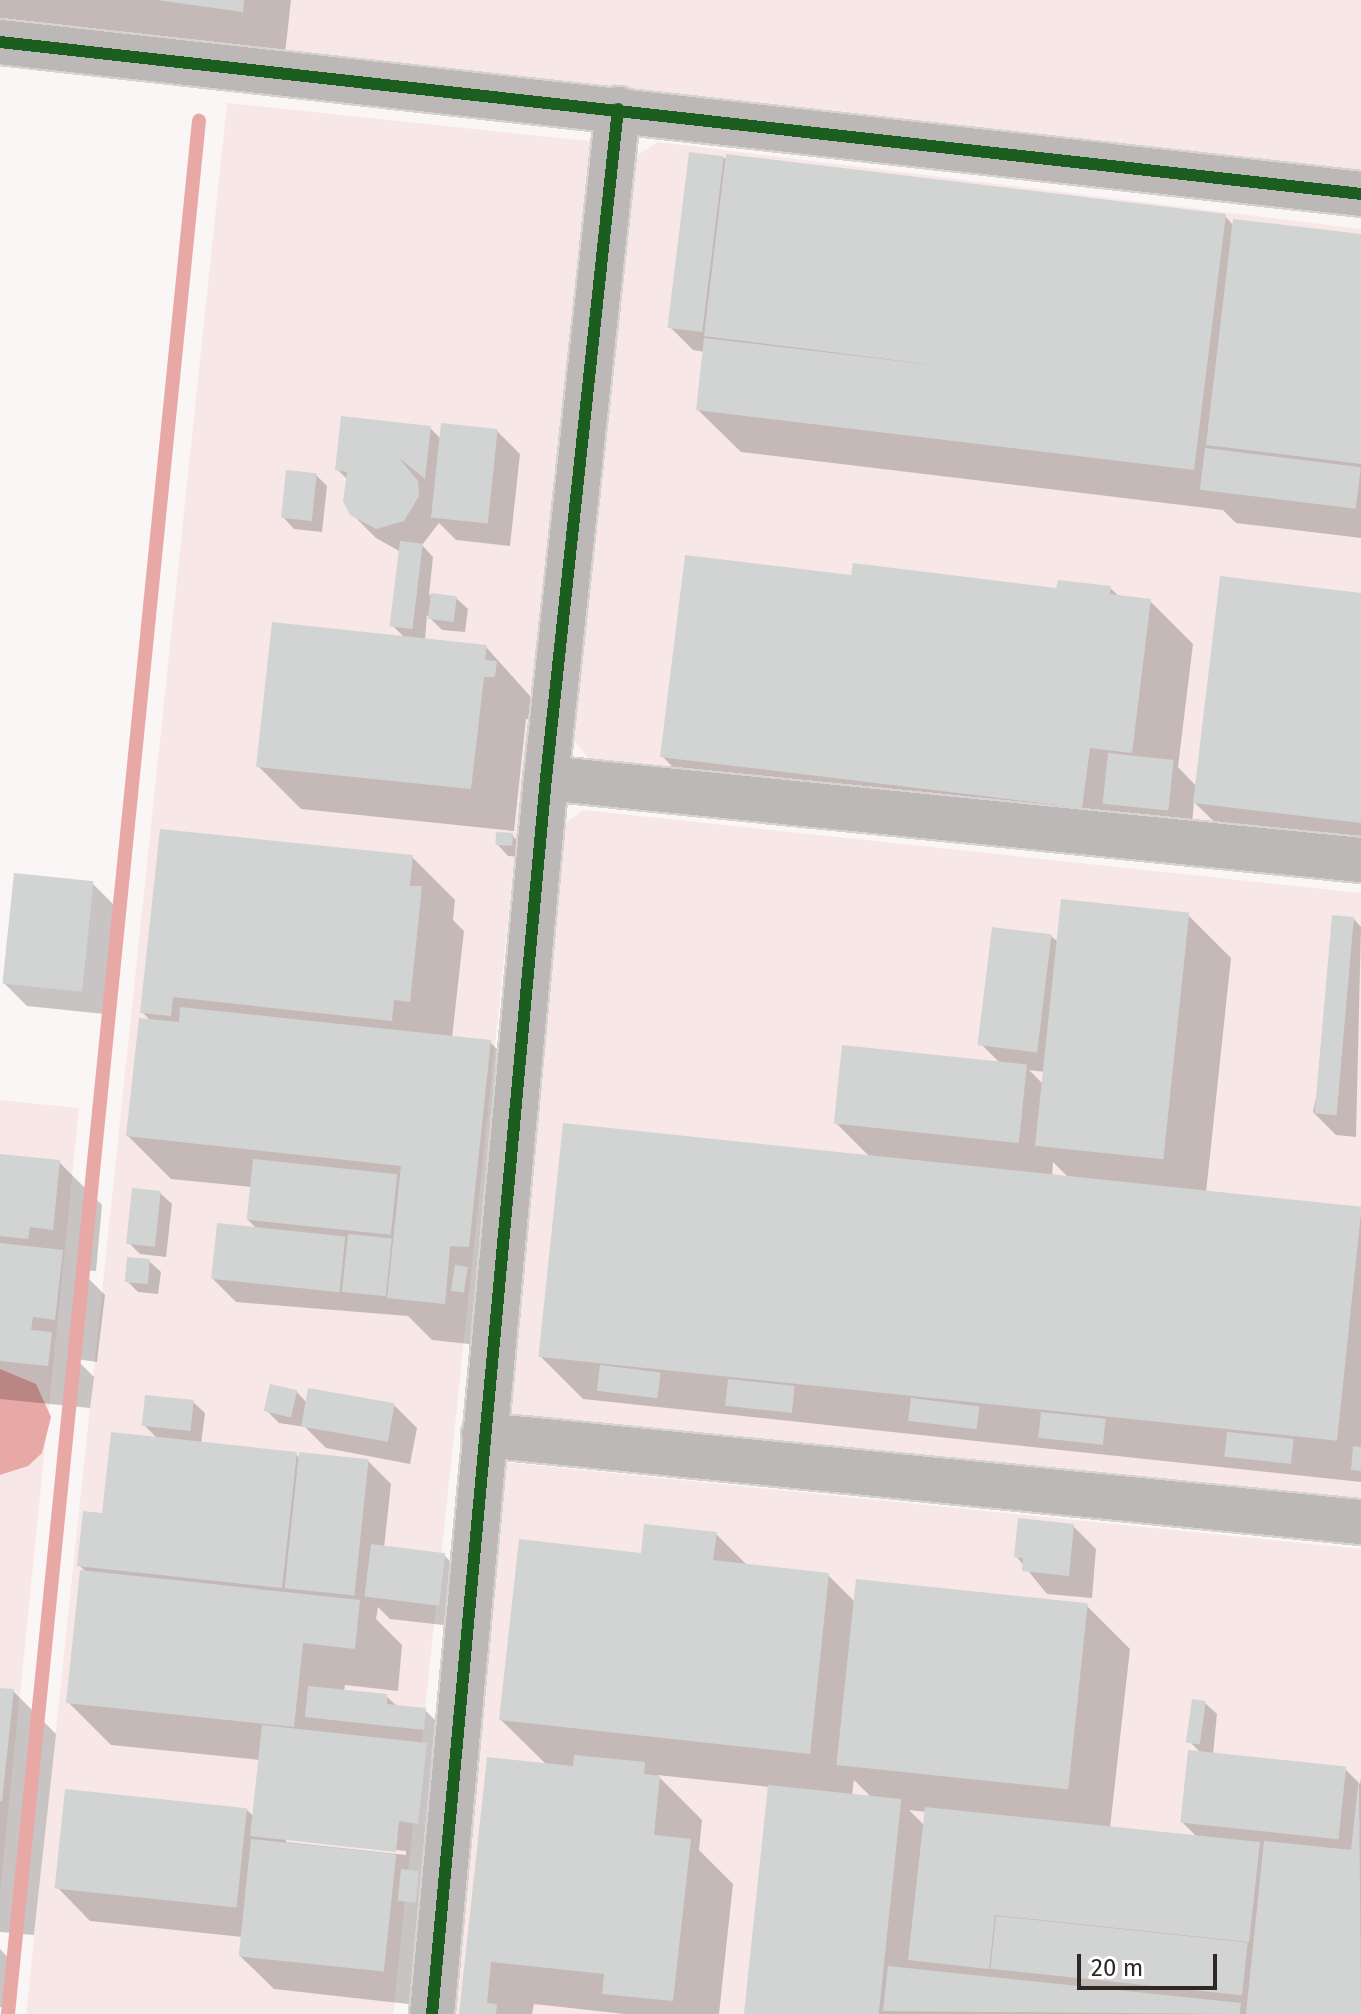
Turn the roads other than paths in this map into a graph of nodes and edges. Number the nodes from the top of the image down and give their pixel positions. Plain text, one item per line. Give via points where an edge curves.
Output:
1 (0, 42) edge
2 (618, 109) junction
3 (1361, 194) edge
4 (546, 778) junction
5 (1361, 860) edge
6 (484, 1435) junction
7 (1361, 1522) edge
8 (432, 2014) edge

1 - 2 street
2 - 3 street
2 - 4 street
4 - 5 street
4 - 6 street
6 - 7 street
6 - 8 street

